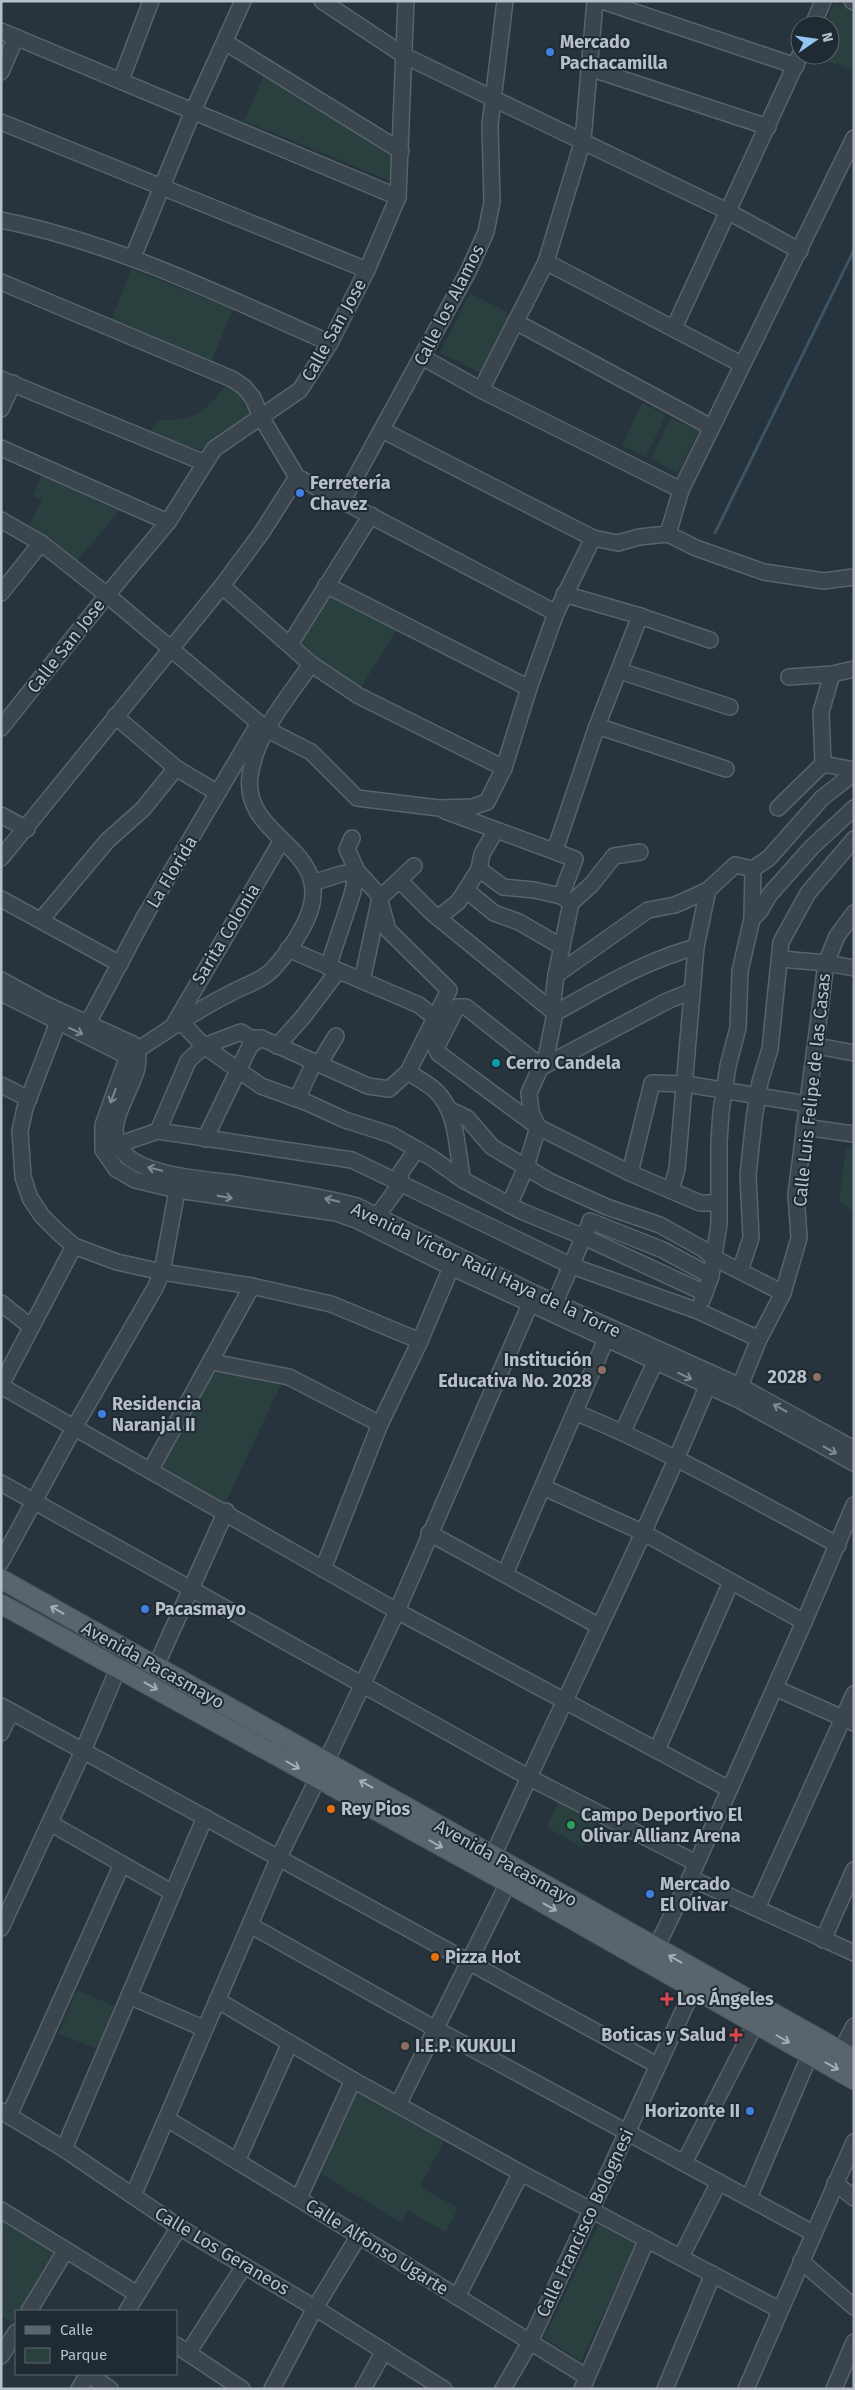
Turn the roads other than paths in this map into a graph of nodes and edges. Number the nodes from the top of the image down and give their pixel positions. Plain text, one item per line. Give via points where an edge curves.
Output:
1 (243, 1) edge
2 (322, 1) edge
3 (406, 1) edge
4 (505, 1) edge
5 (595, 1) edge
6 (602, 1) edge
7 (823, 1) edge
8 (150, 2) edge
9 (817, 15) edge
10 (1, 32) edge
11 (16, 37) junction
12 (225, 42) junction
13 (406, 56) junction
14 (790, 59) edge
15 (796, 65) edge
16 (589, 68) junction
17 (1, 72) edge
18 (120, 80) junction
19 (494, 98) junction
20 (194, 111) junction
21 (1, 122) edge
22 (768, 127) junction
23 (854, 138) edge
24 (583, 140) junction
25 (401, 151) junction
26 (161, 187) junction
27 (398, 197) junction
28 (728, 212) junction
29 (1, 220) edge
30 (800, 251) junction
31 (133, 257) junction
32 (546, 262) junction
33 (368, 270) junction
34 (1, 282) edge
35 (516, 322) junction
36 (674, 328) junction
37 (330, 343) junction
38 (422, 357) junction
39 (741, 364) junction
40 (7, 381) edge
41 (481, 390) junction
42 (1, 409) edge
43 (261, 417) junction
44 (711, 427) junction
45 (382, 430) junction
46 (1, 448) edge
47 (205, 463) junction
48 (297, 477) junction
49 (681, 490) junction
50 (342, 502) junction
51 (370, 515) junction
52 (1, 520) edge
53 (168, 522) junction
54 (668, 534) junction
55 (593, 538) junction
56 (41, 543) junction
57 (854, 577) edge
58 (326, 585) junction
59 (222, 586) junction
60 (1, 593) edge
61 (106, 594) junction
62 (564, 594) junction
63 (556, 613) junction
64 (640, 616) junction
65 (710, 640) dead end
66 (290, 644) junction
67 (170, 649) junction
68 (311, 664) junction
69 (854, 669) edge
70 (620, 671) junction
71 (832, 674) junction
72 (789, 677) dead end
73 (529, 688) junction
74 (730, 706) dead end
75 (115, 716) junction
76 (262, 726) junction
77 (597, 726) junction
78 (1, 728) edge
79 (823, 764) junction
80 (176, 768) junction
81 (504, 768) junction
82 (726, 770) dead end
83 (854, 772) edge
84 (216, 792) junction
85 (439, 808) junction
86 (778, 808) dead end
87 (854, 808) edge
88 (1, 815) edge
89 (27, 829) junction
90 (496, 830) junction
91 (352, 838) dead end
92 (282, 840) junction
93 (854, 840) edge
94 (555, 850) junction
95 (640, 852) dead end
96 (1, 858) edge
97 (414, 866) dead end
98 (478, 869) junction
99 (753, 869) junction
100 (357, 872) junction
101 (400, 881) junction
102 (312, 883) junction
103 (466, 890) junction
104 (708, 890) junction
105 (380, 898) junction
106 (1, 899) edge
107 (566, 900) junction
108 (854, 913) edge
109 (438, 918) junction
110 (752, 919) junction
111 (41, 920) junction
112 (562, 947) junction
113 (696, 947) junction
114 (288, 949) junction
115 (781, 960) junction
116 (826, 963) junction
117 (120, 964) junction
118 (854, 968) edge
119 (333, 969) junction
120 (556, 975) junction
121 (1, 980) edge
122 (362, 981) junction
123 (692, 991) junction
124 (1, 993) edge
125 (555, 1013) junction
126 (435, 1018) junction
127 (58, 1022) junction
128 (88, 1023) junction
129 (177, 1025) junction
130 (336, 1036) dead end
131 (261, 1038) junction
132 (204, 1046) junction
133 (277, 1046) junction
134 (817, 1046) junction
135 (137, 1050) junction
136 (854, 1053) edge
137 (314, 1063) junction
138 (542, 1067) junction
139 (238, 1071) junction
140 (408, 1072) junction
141 (686, 1084) junction
142 (1, 1085) edge
143 (725, 1090) junction
144 (758, 1097) junction
145 (29, 1099) junction
146 (297, 1099) junction
147 (807, 1104) junction
148 (450, 1110) junction
149 (804, 1126) junction
150 (538, 1127) junction
151 (158, 1131) junction
152 (854, 1134) edge
153 (205, 1139) junction
154 (117, 1145) junction
155 (417, 1149) junction
156 (526, 1167) junction
157 (630, 1173) junction
158 (463, 1180) junction
159 (178, 1182) junction
160 (400, 1183) junction
161 (670, 1190) junction
162 (598, 1202) junction
163 (718, 1203) junction
164 (510, 1205) junction
165 (377, 1216) junction
166 (590, 1221) junction
167 (584, 1237) junction
168 (74, 1246) junction
169 (714, 1258) junction
170 (454, 1261) junction
171 (572, 1266) junction
172 (740, 1271) junction
173 (162, 1272) junction
174 (711, 1276) junction
175 (252, 1286) junction
176 (705, 1293) junction
177 (783, 1293) junction
178 (555, 1302) junction
179 (1, 1303) edge
180 (530, 1304) junction
181 (698, 1311) junction
182 (31, 1327) junction
183 (609, 1334) junction
184 (758, 1338) junction
185 (420, 1341) junction
186 (658, 1356) junction
187 (212, 1362) junction
188 (709, 1380) junction
189 (1, 1385) edge
190 (740, 1386) junction
191 (577, 1413) junction
192 (380, 1424) junction
193 (75, 1426) junction
194 (623, 1431) junction
195 (854, 1449) edge
196 (678, 1459) junction
197 (854, 1464) edge
198 (151, 1469) junction
199 (1, 1483) edge
200 (543, 1487) junction
201 (34, 1501) junction
202 (854, 1505) edge
203 (226, 1512) junction
204 (429, 1533) junction
205 (644, 1533) junction
206 (838, 1545) junction
207 (1, 1562) edge
208 (323, 1569) junction
209 (505, 1574) junction
210 (1, 1579) edge
211 (731, 1582) junction
212 (191, 1589) junction
213 (1, 1604) edge
214 (397, 1611) junction
215 (804, 1622) junction
216 (599, 1626) junction
217 (126, 1650) junction
218 (156, 1666) junction
219 (118, 1668) junction
220 (363, 1686) junction
221 (775, 1688) junction
222 (854, 1694) edge
223 (564, 1700) junction
224 (6, 1709) edge
225 (849, 1721) edge
226 (1, 1733) edge
227 (657, 1750) junction
228 (83, 1751) junction
229 (322, 1770) junction
230 (528, 1777) junction
231 (729, 1789) junction
232 (205, 1817) junction
233 (50, 1823) junction
234 (493, 1856) junction
235 (279, 1857) junction
236 (696, 1863) junction
237 (122, 1864) junction
238 (854, 1870) edge
239 (690, 1878) junction
240 (508, 1883) junction
241 (173, 1893) junction
242 (757, 1908) junction
243 (250, 1925) junction
244 (1, 1928) edge
245 (823, 1940) junction
246 (656, 1948) junction
247 (854, 1953) edge
248 (467, 1961) junction
249 (697, 1981) junction
250 (129, 1996) junction
251 (217, 2000) junction
252 (760, 2016) junction
253 (854, 2026) edge
254 (434, 2028) junction
255 (204, 2029) junction
256 (290, 2043) junction
257 (814, 2046) junction
258 (848, 2056) edge
259 (656, 2065) junction
260 (353, 2080) junction
261 (854, 2080) edge
262 (398, 2105) junction
263 (5, 2113) edge
264 (167, 2120) junction
265 (627, 2131) junction
266 (854, 2142) edge
267 (64, 2149) junction
268 (238, 2161) junction
269 (684, 2163) junction
270 (521, 2172) junction
271 (719, 2182) junction
272 (835, 2183) junction
273 (133, 2196) junction
274 (299, 2198) junction
275 (749, 2198) junction
276 (854, 2198) edge
277 (592, 2209) junction
278 (1, 2210) edge
279 (179, 2227) junction
280 (813, 2233) junction
281 (358, 2237) junction
282 (647, 2239) junction
283 (66, 2250) junction
284 (681, 2257) junction
285 (801, 2261) junction
286 (244, 2266) junction
287 (713, 2274) junction
288 (138, 2294) junction
289 (457, 2297) junction
290 (854, 2307) edge
291 (315, 2308) junction
292 (30, 2310) edge
293 (128, 2310) edge
294 (780, 2310) junction
295 (15, 2334) edge
296 (530, 2342) junction
297 (854, 2342) edge
298 (182, 2349) edge
299 (384, 2351) junction
300 (1, 2356) edge
301 (87, 2375) edge
302 (89, 2375) edge
303 (584, 2383) edge
304 (79, 2389) edge
305 (110, 2389) edge
306 (242, 2389) edge
307 (272, 2389) edge
308 (363, 2389) edge
309 (444, 2389) edge
310 (503, 2389) edge
311 (665, 2389) edge
312 (746, 2389) edge
313 (834, 2389) edge

1 - 12 street
2 - 13 street
3 - 13 street, Calle San Jose
4 - 19 street, Calle los Alamos
5 - 16 street
6 - 14 street
7 - 9 street
8 - 18 street
10 - 11 street
11 - 17 street
11 - 18 street
12 - 20 street
12 - 25 street
13 - 19 street
13 - 25 street, Calle San Jose
15 - 22 street
16 - 22 street
16 - 24 street
18 - 20 street
19 - 24 street
19 - 38 street, Calle los Alamos via 490,125 490,216 468,272
20 - 26 street
20 - 27 street
21 - 26 street
22 - 28 street
23 - 30 street
24 - 28 street
24 - 32 street
25 - 27 street, Calle San Jose
26 - 31 street
26 - 33 street
27 - 33 street, Calle San Jose
28 - 30 street
28 - 36 street
29 - 31 street via 40,228
30 - 39 street
31 - 37 street
32 - 35 street
32 - 36 street
33 - 37 street, Calle San Jose
34 - 43 street via 232,379 253,398
35 - 41 street
35 - 44 street
36 - 39 street
37 - 43 street, Calle San Jose via 300,390
38 - 41 street
38 - 45 street, Calle los Alamos
39 - 44 street
40 - 42 street
40 - 47 street
41 - 49 street
43 - 47 street, Calle San Jose via 214,450
43 - 48 street
44 - 49 street
45 - 50 street, Calle los Alamos
45 - 55 street
46 - 53 street
47 - 53 street, Calle San Jose
48 - 50 street
48 - 59 street
49 - 54 street
50 - 51 street
51 - 58 street
51 - 63 street
52 - 56 street
53 - 61 street, Calle San Jose
54 - 55 street via 618,543
54 - 57 street via 696,548 764,572 824,581
55 - 62 street
56 - 60 street
56 - 61 street
58 - 66 street
58 - 73 street
59 - 66 street
59 - 67 street
61 - 67 street
61 - 78 street, Calle San Jose
62 - 63 street
62 - 64 street
63 - 73 street
64 - 65 street
64 - 70 street
66 - 68 street
67 - 75 street
67 - 76 street
68 - 76 street
68 - 81 street via 359,696
69 - 71 street
70 - 74 street
70 - 77 street
71 - 72 street
71 - 79 street via 822,712
73 - 81 street
75 - 80 street
75 - 89 street
76 - 84 street, La Florida
76 - 85 street via 311,752 357,798
76 - 92 street via 250,776 250,792 260,814
77 - 82 street
77 - 94 street
79 - 83 street
79 - 86 street
80 - 84 street
80 - 111 street via 143,809 107,842
81 - 85 street via 487,802 472,807
83 - 99 street via 822,798 769,858
84 - 117 street, La Florida
85 - 90 street
87 - 110 street via 806,854
88 - 89 street
89 - 96 street
90 - 94 street
90 - 98 street via 482,854
91 - 100 street via 347,850
92 - 102 street via 299,857
92 - 129 street, Sarita Colonia
93 - 115 street via 808,893 781,942
94 - 107 street via 576,859
95 - 107 street via 614,856 592,884
97 - 101 street
98 - 103 street
98 - 107 street via 503,887 534,890
99 - 104 street via 736,865
99 - 110 street
100 - 102 street
100 - 105 street
100 - 119 street
101 - 105 street
101 - 109 street
102 - 114 street via 315,892 313,906
103 - 109 street via 458,902
103 - 112 street via 494,914 519,922
104 - 113 street
104 - 120 street via 675,906 648,910
105 - 122 street
105 - 126 street via 388,930 449,990
106 - 111 street
107 - 112 street
108 - 116 street, Calle Luis Felipe de las Casas via 837,936
109 - 125 street
110 - 143 street via 740,972 738,1028
111 - 117 street
112 - 120 street
113 - 123 street
113 - 125 street via 661,957 626,973
114 - 119 street
114 - 129 street via 273,970
115 - 116 street
115 - 144 street via 770,1049
116 - 118 street
116 - 134 street, Calle Luis Felipe de las Casas
117 - 128 street, La Florida
119 - 122 street
119 - 133 street via 303,1017
120 - 125 street
121 - 128 street
122 - 126 street via 419,1005
123 - 138 street
123 - 141 street
124 - 127 street, Avenida Víctor Raúl Haya de la Torre
125 - 138 street
126 - 140 street
127 - 145 street
127 -> 159 street, Avenida Víctor Raúl Haya de la Torre via 125,1055 126,1061 103,1125 104,1150 112,1164 135,1180
128 - 135 street via 133,1044
129 - 132 street
129 - 135 street
130 - 137 street via 321,1061
131 - 132 street via 250,1038 241,1032
131 - 133 street
131 - 139 street via 250,1046
132 - 139 street
132 - 151 street via 188,1061
133 - 137 street
134 - 136 street
134 - 147 street, Calle Luis Felipe de las Casas
135 - 154 street via 139,1062 115,1128
137 - 140 street via 368,1086 389,1089
137 - 146 street
138 - 150 street via 529,1093 531,1112
138 - 150 street via 466,1007 458,1007 436,1048 438,1053
139 - 146 street via 261,1086
139 - 153 street
140 - 148 street via 437,1092
141 - 143 street
141 - 157 street via 652,1083
141 - 161 street via 677,1169
142 - 145 street
143 - 144 street
143 - 163 street via 719,1142
144 - 147 street
144 - 172 street via 748,1174 751,1238
145 - 168 street via 20,1132 23,1178 30,1198 42,1216
146 - 155 street via 345,1120 392,1135
147 - 149 street, Calle Luis Felipe de las Casas
148 - 156 street via 467,1118 492,1147
148 - 158 street
149 - 152 street
149 - 177 street, Calle Luis Felipe de las Casas via 796,1194 799,1238
150 - 156 street
150 - 157 street
151 - 153 street
151 - 154 street
153 - 160 street via 352,1160
159 -> 154 street, Avenida Víctor Raúl Haya de la Torre via 132,1160
155 - 158 street
155 - 160 street via 401,1172
156 - 162 street via 549,1181
156 - 164 street
157 - 161 street
158 - 164 street
165 -> 159 street, Avenida Víctor Raúl Haya de la Torre via 327,1198
159 -> 170 street via 336,1213
159 - 173 street
160 - 165 street
160 - 171 street
161 - 163 street via 700,1203
162 - 166 street
162 - 169 street via 660,1225
163 - 169 street via 719,1224
164 - 167 street
165 - 170 street, Avenida Víctor Raúl Haya de la Torre
166 - 167 street
166 - 174 street via 663,1250
167 - 171 street
167 - 176 street
168 - 173 street via 117,1262
168 - 182 street
169 - 172 street
169 - 174 street
170 - 178 street, Avenida Víctor Raúl Haya de la Torre
170 - 180 street
170 - 185 street
171 - 178 street
171 - 181 street
172 - 177 street
173 - 175 street
173 - 193 street
174 - 176 street
175 - 185 street via 331,1304
175 - 187 street
176 - 181 street
177 - 184 street, Calle Luis Felipe de las Casas
178 - 183 street, Avenida Víctor Raúl Haya de la Torre
179 - 182 street
180 - 183 street
180 - 204 street
181 - 184 street
182 - 189 street
183 - 186 street
183 - 191 street
184 - 190 street, Calle Luis Felipe de las Casas
185 - 192 street
186 - 188 street
186 - 194 street
187 - 192 street via 289,1377
187 - 198 street
188 - 190 street
188 - 196 street
188 -> 197 street
189 - 193 street
195 -> 190 street
191 - 194 street
191 - 200 street
192 - 208 street
193 - 198 street
193 - 201 street
194 - 196 street
196 - 205 street
196 - 206 street
198 - 203 street
199 - 201 street
200 - 205 street
200 - 209 street
201 - 207 street
201 - 212 street
202 - 206 street
203 - 208 street
203 - 212 street
204 - 209 street
204 - 214 street
205 - 211 street
205 - 216 street
206 - 215 street
208 - 214 street
209 - 216 street
217 -> 210 main road, Avenida Pacasmayo
211 - 215 street
211 - 227 street
212 - 218 street
212 - 220 street
213 - 219 main road, Avenida Pacasmayo
214 - 220 street
214 - 223 street
215 - 221 street
216 - 223 street
217 - 218 main road, Avenida Pacasmayo
217 - 219 street
218 - 229 main road, Avenida Pacasmayo
219 - 228 street
219 -> 229 main road, Avenida Pacasmayo
220 - 229 street
220 - 230 street
221 - 225 street
221 - 231 street
222 - 225 street
223 - 227 street
223 - 230 street
224 - 226 street
224 - 228 street
225 - 242 street
227 - 231 street
228 - 232 street
228 - 233 street
234 -> 229 main road, Avenida Pacasmayo
229 - 235 street
229 -> 240 main road, Avenida Pacasmayo
230 - 234 street
230 - 236 street
231 - 236 street
232 - 235 street
232 - 241 street
233 - 237 street
233 - 244 street
234 - 246 main road, Avenida Pacasmayo
235 - 243 street
235 - 248 street
236 - 239 street
237 - 241 street
237 - 263 street
238 - 245 street
239 - 242 street
239 - 246 street
240 - 248 street
240 -> 249 main road, Avenida Pacasmayo
241 - 250 street
242 - 245 street
243 - 251 street
243 - 254 street
245 - 247 street
249 -> 246 main road, Avenida Pacasmayo
248 - 254 street
248 - 259 street
249 - 252 main road, Avenida Pacasmayo
249 - 259 street, Calle Francisco Bolognesi
250 - 255 street
250 - 267 street
251 - 255 street
251 - 256 street
252 - 257 main road, Avenida Pacasmayo
252 - 269 street
253 - 258 street
254 - 262 street
254 - 265 street
255 - 264 street
256 - 260 street
256 - 268 street
257 - 258 main road, Avenida Pacasmayo
257 -> 261 main road
257 - 275 street
259 - 265 street, Calle Francisco Bolognesi
260 - 262 street
260 - 274 street
262 - 270 street
263 - 267 street, Calle Los Geraneos
264 - 268 street, Calle Alfonso Ugarte
264 - 273 street
265 - 269 street
265 - 277 street, Calle Francisco Bolognesi
266 - 272 street
267 - 273 street, Calle Los Geraneos
268 - 274 street, Calle Alfonso Ugarte
269 - 271 street
270 - 277 street
270 - 289 street
271 - 275 street
271 - 284 street
272 - 276 street
272 - 280 street
273 - 279 street, Calle Los Geraneos
274 - 281 street, Calle Alfonso Ugarte
275 - 280 street
277 - 282 street
277 - 296 street, Calle Francisco Bolognesi
278 - 283 street
279 - 286 street, Calle Los Geraneos
279 - 288 street
280 - 285 street
281 - 289 street, Calle Alfonso Ugarte
281 - 291 street
282 - 284 street
282 - 303 street
283 - 288 street
283 - 292 street
284 - 287 street
285 - 290 street
285 - 294 street
286 - 291 street, Calle Los Geraneos
286 - 298 street
287 - 294 street
287 - 311 street
288 - 293 street
289 - 296 street, Calle Alfonso Ugarte
291 - 299 street, Calle Los Geraneos
291 - 307 street
294 - 312 street
295 - 300 street
296 - 303 street, Calle Alfonso Ugarte
296 - 310 street, Calle Francisco Bolognesi
297 - 313 street
298 - 306 street
299 - 308 street
299 - 309 street, Calle Los Geraneos
301 - 304 street
302 - 305 street

